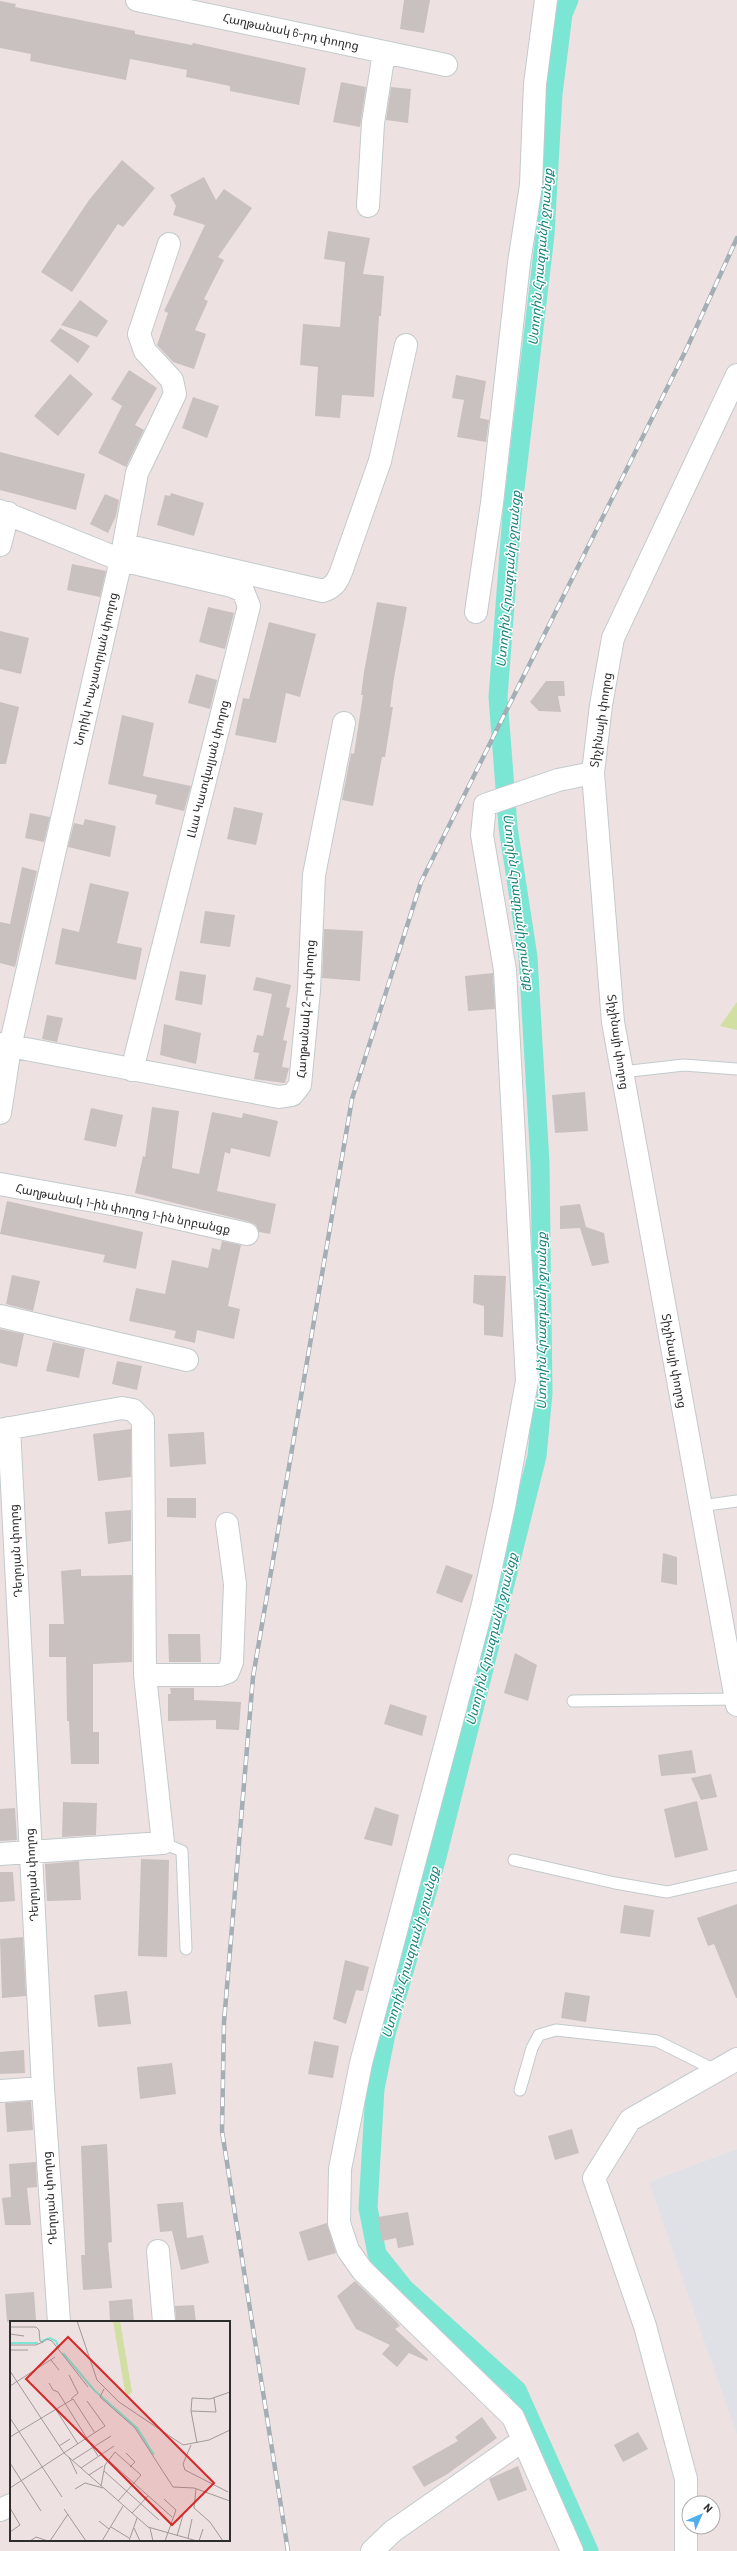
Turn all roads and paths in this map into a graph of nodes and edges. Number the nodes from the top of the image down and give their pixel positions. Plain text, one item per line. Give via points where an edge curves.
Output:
1 (137, 0) edge
2 (546, 0) edge
3 (384, 52) junction
4 (446, 65) dead end
5 (368, 206) dead end
6 (168, 244) dead end
7 (406, 345) dead end
8 (737, 375) edge
9 (4, 512) edge
10 (0, 545) edge
11 (122, 552) junction
12 (476, 612) dead end
13 (344, 723) dead end
14 (593, 773) junction
15 (5, 1046) edge
16 (737, 1069) edge
17 (132, 1070) junction
18 (622, 1072) junction
19 (0, 1113) edge
20 (0, 1184) edge
21 (246, 1234) dead end
22 (0, 1316) edge
23 (187, 1360) dead end
24 (5, 1429) edge
25 (737, 1501) edge
26 (700, 1506) junction
27 (227, 1524) dead end
28 (145, 1675) junction
29 (572, 1701) dead end
30 (736, 1702) edge
31 (163, 1842) junction
32 (30, 1853) junction
33 (0, 1854) edge
34 (514, 1860) dead end
35 (737, 1876) edge
36 (186, 1949) dead end
37 (737, 2059) edge
38 (717, 2071) junction
39 (43, 2088) junction
40 (520, 2090) dead end
41 (0, 2091) edge
42 (158, 2251) dead end
43 (59, 2321) edge
44 (164, 2321) edge
45 (522, 2441) junction
46 (10, 2505) edge
47 (0, 2510) edge
48 (372, 2551) edge
49 (572, 2551) edge
50 (686, 2551) edge

1 - 3 street, Հաղթանակ 6-րդ փողոց
2 - 12 street via 534,84 531,185
3 - 4 street, Հաղթանակ 6-րդ փողոց
3 - 5 street via 373,123
6 - 11 street, Նորիկ Խաչատրյան փողոց via 139,334 145,351 172,380 175,394 137,473
7 - 11 street via 380,461 336,584 323,591
8 - 14 street, Տիչինայի փողոց via 613,638 601,705
9 - 10 street
9 - 11 street
11 - 15 street, Նորիկ Խաչատրյան փողոց
11 - 17 street, Լևա Կատվալյան փողոց via 232,586 243,591 249,606
13 - 17 street, Հաղթանակ 2-րդ փողոց via 314,875 309,990 300,1085 292,1095 279,1097
14 - 18 street, Տիչինայի փողոց via 613,1022
14 - 45 street via 558,780 485,805 482,835 505,970 527,1381 504,1507 482,1604 361,2063 340,2170 339,2223 348,2250 362,2270 513,2417
15 - 17 street, Հաղթանակ 2-րդ փողոց
15 - 19 street, Նորիկ Խաչատրյան փողոց
16 - 18 lane via 684,1065
18 - 26 street, Տիչինայի փողոց
20 - 21 street, Հաղթանակ 1-ին փողոց 1-ին նրբանցք via 128,1207
22 - 23 street
24 - 28 street via 122,1408 134,1410 143,1420
24 - 32 street, Դեղոյան փողոց
25 - 26 lane
26 - 30 street, Տիչինայի փողոց
27 - 28 street via 235,1584 232,1662 228,1672 220,1675
28 - 31 street
29 - 30 lane
31 - 32 street
31 - 36 lane via 182,1852
32 - 33 street
32 - 39 street, Դեղոյան փողոց
34 - 35 lane via 667,1892
37 - 38 street
38 - 40 lane via 657,2041 556,2030 539,2035 532,2048
38 - 50 street via 630,2120 594,2178 644,2326 686,2479
39 - 41 street
39 - 43 street, Դեղոյան փողոց
42 - 44 street
45 - 48 street via 393,2531
45 - 49 street
46 - 47 street

